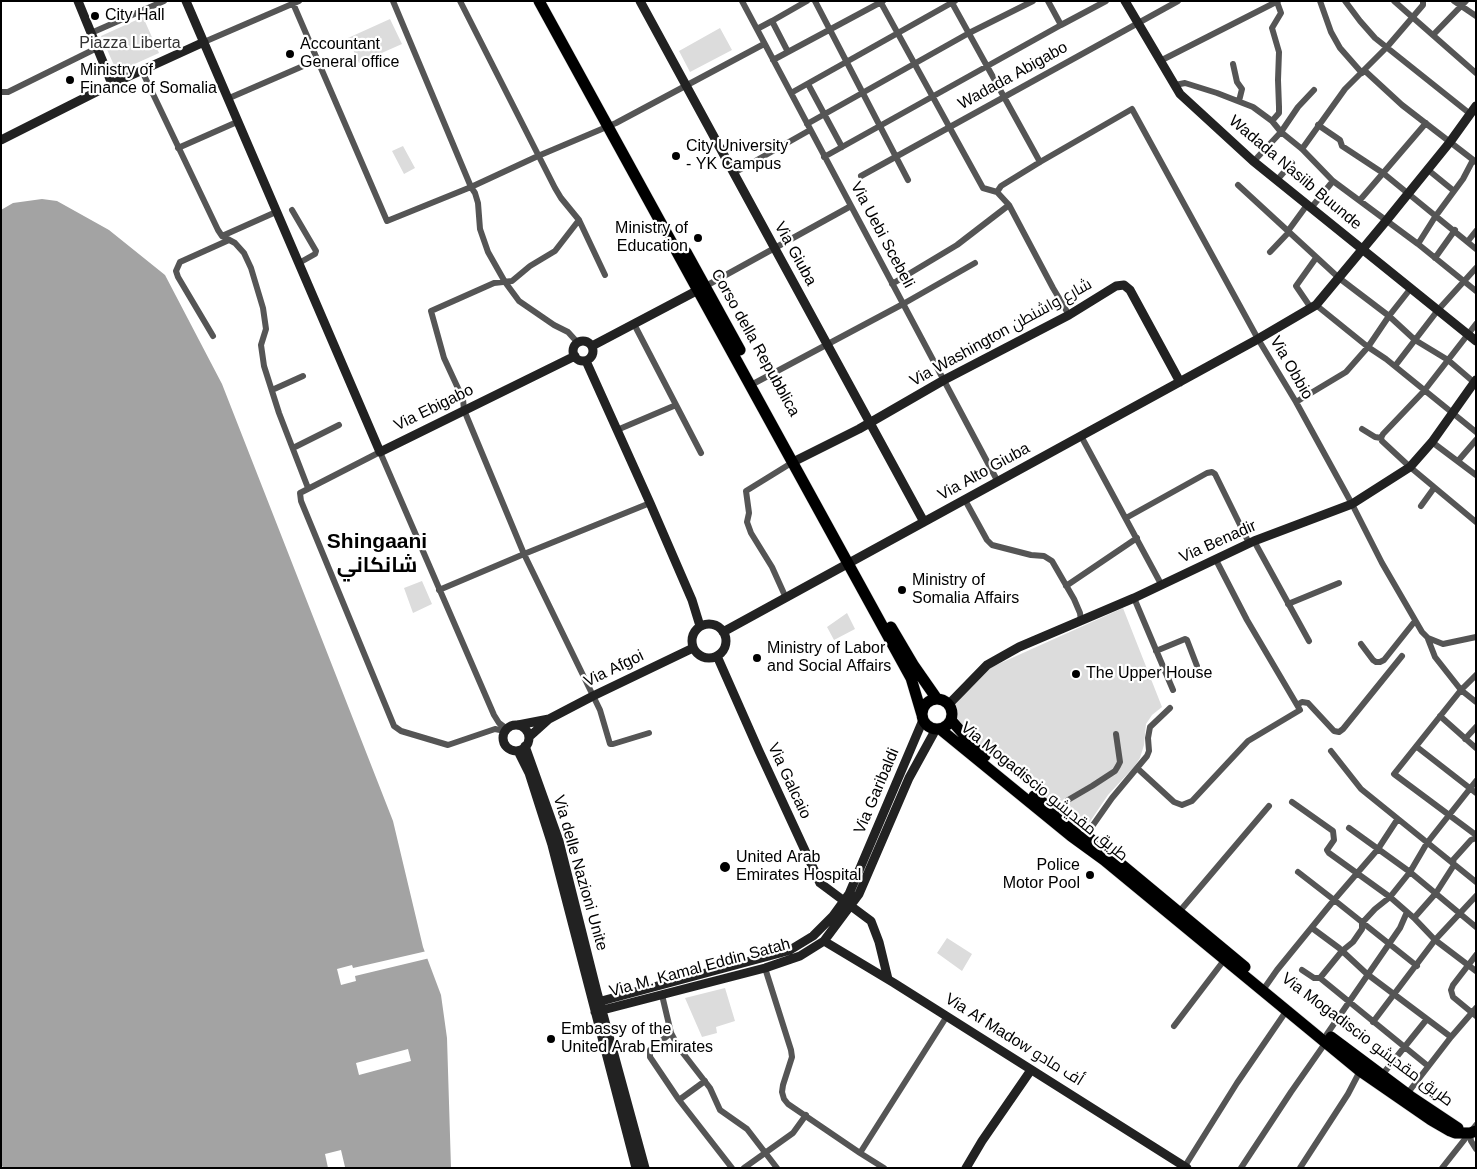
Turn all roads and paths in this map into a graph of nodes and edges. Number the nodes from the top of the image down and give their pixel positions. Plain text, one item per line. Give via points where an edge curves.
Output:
1 (78, 1) edge
2 (164, 1) edge
3 (186, 1) edge
4 (393, 1) edge
5 (460, 1) edge
6 (540, 1) edge
7 (548, 1) edge
8 (640, 1) edge
9 (742, 1) edge
10 (807, 1) edge
11 (815, 1) edge
12 (1033, 1) edge
13 (1048, 1) edge
14 (1106, 1) edge
15 (1125, 1) edge
16 (1178, 1) edge
17 (1320, 1) edge
18 (1345, 1) edge
19 (1394, 1) edge
20 (1423, 1) edge
21 (1454, 1) edge
22 (295, 2) edge
23 (881, 2) edge
24 (953, 2) edge
25 (1277, 2) edge
26 (1464, 4) edge
27 (1476, 16) edge
28 (1412, 18) junction
29 (772, 21) junction
30 (1137, 24) junction
31 (1061, 25) junction
32 (757, 29) junction
33 (830, 30) junction
34 (91, 33) junction
35 (969, 33) junction
36 (898, 34) junction
37 (1433, 35) junction
38 (204, 42) junction
39 (764, 44) junction
40 (1387, 47) junction
41 (97, 48) junction
42 (788, 52) junction
43 (317, 60) junction
44 (773, 60) junction
45 (1160, 61) junction
46 (847, 62) junction
47 (914, 64) junction
48 (1233, 64) dead end
49 (987, 66) junction
50 (142, 71) junction
51 (1363, 71) junction
52 (1476, 74) edge
53 (112, 84) junction
54 (808, 84) junction
55 (1175, 85) junction
56 (686, 86) junction
57 (1314, 90) dead end
58 (1, 92) edge
59 (863, 93) junction
60 (791, 94) junction
61 (932, 97) junction
62 (1004, 97) junction
63 (227, 99) junction
64 (1239, 101) junction
65 (1472, 110) edge
66 (824, 115) junction
67 (1272, 121) junction
68 (237, 122) junction
69 (1426, 123) junction
70 (612, 124) junction
71 (1318, 125) junction
72 (880, 126) junction
73 (809, 127) junction
74 (949, 127) junction
75 (1281, 132) junction
76 (1, 140) edge
77 (1450, 142) junction
78 (842, 147) junction
79 (178, 148) junction
80 (1302, 149) junction
81 (538, 156) junction
82 (824, 156) junction
83 (896, 156) junction
84 (1254, 161) junction
85 (1474, 161) edge
86 (1040, 162) junction
87 (1292, 163) dead end
88 (1427, 169) junction
89 (734, 173) junction
90 (1383, 173) junction
91 (862, 176) dead end
92 (908, 180) dead end
93 (1277, 180) junction
94 (1333, 181) junction
95 (1238, 186) dead end
96 (471, 187) junction
97 (1454, 191) junction
98 (997, 192) junction
99 (1408, 194) junction
100 (1360, 200) junction
101 (1009, 205) junction
102 (851, 206) junction
103 (1309, 206) junction
104 (292, 210) dead end
105 (276, 212) junction
106 (1435, 217) junction
107 (579, 220) junction
108 (1386, 221) junction
109 (1455, 230) junction
110 (1476, 231) edge
111 (1288, 232) junction
112 (226, 238) junction
113 (1468, 241) junction
114 (1418, 244) junction
115 (775, 248) junction
116 (1476, 249) edge
117 (1362, 250) junction
118 (1270, 252) dead end
119 (1316, 258) junction
120 (1434, 258) junction
121 (298, 263) junction
122 (975, 264) dead end
123 (1476, 268) edge
124 (605, 275) dead end
125 (1339, 278) junction
126 (1464, 280) junction
127 (505, 282) junction
128 (892, 284) junction
129 (1411, 288) junction
130 (701, 289) junction
131 (1476, 291) edge
132 (903, 304) junction
133 (1314, 306) junction
134 (1438, 310) junction
135 (1069, 315) junction
136 (1389, 316) junction
137 (634, 324) junction
138 (1476, 324) edge
139 (1468, 335) junction
140 (213, 336) dead end
141 (1258, 339) junction
142 (1415, 340) junction
143 (1476, 341) edge
144 (578, 343) junction
145 (828, 344) junction
146 (592, 346) junction
147 (1368, 347) junction
148 (575, 356) junction
149 (1448, 360) junction
150 (586, 361) junction
151 (1395, 366) junction
152 (303, 376) dead end
153 (944, 380) junction
154 (1180, 382) junction
155 (1475, 382) edge
156 (754, 383) junction
157 (272, 390) junction
158 (1424, 391) junction
159 (1296, 402) junction
160 (676, 405) junction
161 (464, 410) junction
162 (1452, 413) junction
163 (870, 423) junction
164 (338, 425) dead end
165 (1362, 429) dead end
166 (617, 430) junction
167 (1476, 432) edge
168 (1081, 436) junction
169 (1381, 438) junction
170 (1476, 440) edge
171 (1432, 442) junction
172 (293, 448) junction
173 (380, 452) junction
174 (701, 453) dead end
175 (797, 460) junction
176 (1458, 461) junction
177 (1410, 467) junction
178 (1476, 475) edge
179 (998, 482) junction
180 (308, 488) junction
181 (1434, 488) junction
182 (965, 500) junction
183 (650, 503) junction
184 (1352, 504) junction
185 (1421, 506) dead end
186 (1126, 518) junction
187 (924, 522) junction
188 (1476, 522) edge
189 (1137, 538) junction
190 (1252, 542) junction
191 (524, 554) junction
192 (1216, 560) junction
193 (851, 562) junction
194 (1339, 583) dead end
195 (1162, 584) junction
196 (1066, 586) junction
197 (439, 590) junction
198 (786, 598) junction
199 (1134, 598) junction
200 (1288, 604) junction
201 (1081, 621) junction
202 (1416, 621) junction
203 (700, 626) junction
204 (723, 632) junction
205 (1476, 637) edge
206 (1428, 638) junction
207 (1309, 641) dead end
208 (1361, 644) dead end
209 (693, 648) junction
210 (1156, 651) junction
211 (717, 656) junction
212 (1402, 656) dead end
213 (1198, 666) dead end
214 (1476, 675) edge
215 (1173, 690) dead end
216 (1461, 690) junction
217 (593, 696) junction
218 (937, 699) junction
219 (1476, 702) edge
220 (948, 704) junction
221 (1297, 705) junction
222 (1170, 708) dead end
223 (1440, 716) junction
224 (923, 718) junction
225 (549, 719) junction
226 (951, 720) junction
227 (518, 725) junction
228 (1476, 727) edge
229 (938, 729) junction
230 (506, 730) junction
231 (649, 733) dead end
232 (1116, 734) dead end
233 (1465, 739) junction
234 (524, 745) junction
235 (1417, 747) junction
236 (1476, 748) edge
237 (1331, 751) dead end
238 (1137, 768) junction
239 (1476, 781) edge
240 (1469, 789) junction
241 (1476, 793) edge
242 (1292, 802) dead end
243 (1269, 806) dead end
244 (1449, 815) junction
245 (1054, 817) junction
246 (1397, 820) junction
247 (1349, 828) dead end
248 (1086, 835) junction
249 (1476, 836) edge
250 (1427, 843) junction
251 (1378, 849) junction
252 (1454, 865) junction
253 (1298, 872) dead end
254 (1410, 872) junction
255 (1358, 874) junction
256 (1476, 882) edge
257 (1436, 893) junction
258 (1476, 896) edge
259 (1390, 897) junction
260 (1334, 900) junction
261 (848, 902) junction
262 (1163, 904) junction
263 (1179, 912) junction
264 (1407, 912) junction
265 (1460, 913) junction
266 (1414, 918) junction
267 (1362, 923) junction
268 (1476, 927) edge
269 (1312, 928) junction
270 (1202, 936) junction
271 (1435, 940) junction
272 (824, 941) junction
273 (1390, 943) junction
274 (1342, 951) junction
275 (1476, 956) edge
276 (781, 958) junction
277 (1224, 959) junction
278 (1417, 966) junction
279 (1469, 966) junction
280 (765, 968) junction
281 (1302, 970) dead end
282 (1476, 971) edge
283 (1368, 974) junction
284 (1320, 978) junction
285 (888, 979) junction
286 (1265, 988) junction
287 (662, 995) junction
288 (1395, 995) junction
289 (1348, 1003) junction
290 (598, 1007) junction
291 (1287, 1010) junction
292 (1474, 1012) edge
293 (947, 1016) junction
294 (1427, 1019) junction
295 (1373, 1022) junction
296 (1174, 1026) dead end
297 (671, 1033) junction
298 (1451, 1036) junction
299 (1327, 1038) junction
300 (1403, 1047) junction
301 (1428, 1066) junction
302 (1031, 1070) junction
303 (1360, 1071) junction
304 (1382, 1075) junction
305 (705, 1081) junction
306 (1407, 1094) junction
307 (679, 1100) junction
308 (806, 1114) junction
309 (1471, 1131) edge
310 (632, 1134) junction
311 (1476, 1149) edge
312 (765, 1152) junction
313 (860, 1153) junction
314 (1186, 1167) edge
315 (636, 1168) edge
316 (645, 1168) edge
317 (732, 1168) edge
318 (744, 1168) edge
319 (777, 1168) edge
320 (884, 1168) edge
321 (966, 1168) edge
322 (1241, 1168) edge
323 (1300, 1168) edge
324 (1442, 1168) edge

1 - 34 street
2 - 34 street
3 - 38 street
4 - 96 street
5 - 81 street
6 - 70 highway
7 - 70 highway
8 - 56 street, Via Giuba
9 - 32 street, Via Uebi Scebeli
10 - 29 street
11 - 33 street
12 - 35 street
13 - 31 street
14 - 31 street
15 - 30 street, Wadada Nasiib Buunde
16 - 30 street, Wadada Abigabo
17 - 51 street via 1341,49
18 - 40 street via 1360,22
19 - 28 street
20 - 28 street
21 - 26 street
22 - 38 street
22 - 43 street
23 - 33 street
23 - 36 street
24 - 35 street
24 - 36 street
25 - 45 street
25 - 67 street via 1281,13 1272,28 1280,52 1279,107
26 - 27 street
26 - 37 street
28 - 37 street
28 - 40 street
29 - 32 street
29 - 42 street
30 - 45 street, Wadada Nasiib Buunde
30 - 62 street, Wadada Abigabo
31 - 49 street
32 - 39 street, Via Uebi Scebeli
33 - 42 street
33 - 46 street
34 - 41 street
35 - 47 street
35 - 49 street
36 - 46 street
36 - 47 street
37 - 52 street
38 - 50 street
38 - 63 street
39 - 44 street, Via Uebi Scebeli
39 - 56 street
40 - 51 street
40 - 65 street
41 - 53 street
41 - 58 street via 8,92
42 - 44 street
43 - 63 street
43 - 96 street via 387,221
44 - 60 street, Via Uebi Scebeli
45 - 55 street, Wadada Nasiib Buunde
46 - 54 street
46 - 59 street
47 - 59 street
47 - 61 street
48 - 64 street via 1242,89
49 - 61 street
49 - 62 street
50 - 53 street
50 - 79 street
51 - 69 street
51 - 71 street
53 - 76 street
54 - 60 street
54 - 66 street
55 - 64 street via 1185,83
55 - 84 street, Wadada Nasiib Buunde via 1180,94
56 - 70 street
56 - 89 street, Via Giuba
57 - 75 street
59 - 66 street
59 - 72 street
60 - 73 street, Via Uebi Scebeli
61 - 72 street
61 - 74 street
62 - 74 street, Wadada Abigabo
62 - 86 street
63 - 68 street
64 - 67 street
65 - 77 street, Via Alto Giuba
66 - 73 street
66 - 78 street
67 - 75 street
68 - 79 street
68 - 105 street
69 - 77 street
69 - 90 street
70 - 81 street
70 - 130 highway
71 - 80 street
71 - 90 street via 1340,140 1342,146
72 - 78 street
72 - 83 street
73 - 82 street, Via Uebi Scebeli
73 - 89 street
74 - 83 street, Wadada Abigabo
74 - 98 street via 983,188
75 - 80 street
75 - 84 street
77 - 85 street
77 - 88 street, Via Alto Giuba
78 - 82 street
79 - 112 street
80 - 94 street
81 - 96 street
81 - 107 street via 561,198
82 - 102 street, Via Uebi Scebeli
83 - 91 street, Wadada Abigabo
83 - 92 street
84 - 93 street, Wadada Nasiib Buunde
85 - 97 street
86 - 98 street via 1001,186
86 - 141 street, Via Obbio via 1132,109
87 - 93 street
88 - 97 street
88 - 99 street, Via Alto Giuba
89 - 115 street, Via Giuba
90 - 99 street
90 - 100 street
93 - 103 street, Wadada Nasiib Buunde
94 - 100 street
94 - 103 street
95 - 111 street
96 - 127 street via 478,203 482,238
97 - 106 street
98 - 101 street
99 - 106 street
99 - 108 street, Via Alto Giuba
100 - 108 street
101 - 128 street via 957,245
101 - 135 street
102 - 115 street
102 - 128 street, Via Uebi Scebeli
103 - 111 street
103 - 117 street, Wadada Nasiib Buunde
104 - 121 street via 316,251
105 - 112 street
105 - 121 street
106 - 109 street
106 - 114 street
107 - 124 street
107 - 127 street via 555,250 512,281
108 - 114 street
108 - 117 street, Via Alto Giuba
109 - 113 street
109 - 120 street
110 - 113 street
111 - 118 street
111 - 119 street
112 - 140 street via 180,262 176,271
112 - 157 street via 244,253 260,296 266,329 261,356
113 - 116 street
114 - 120 street
115 - 130 street
115 - 145 street, Via Giuba
117 - 125 street, Via Alto Giuba
117 - 129 street, Wadada Nasiib Buunde
119 - 125 street
119 - 133 street via 1296,286
120 - 126 street
121 - 173 street
122 - 132 street
123 - 126 street
125 - 133 street, Via Alto Giuba
125 - 136 street
126 - 131 street
126 - 134 street
127 - 144 street via 525,305 568,332
127 - 161 street via 494,283 431,311 444,358 463,399
128 - 132 street, Via Uebi Scebeli
129 - 134 street, Wadada Nasiib Buunde
129 - 136 street
130 - 137 street
130 - 156 highway
132 - 145 street
132 - 153 street, Via Uebi Scebeli
133 - 141 street, Via Alto Giuba
133 - 147 street
134 - 139 street, Wadada Nasiib Buunde
134 - 142 street
135 - 153 street, Via Washington شارع واشنطن
135 - 154 street, Via Washington شارع واشنطن via 1116,286 1124,285 1130,290
136 - 142 street
136 - 147 street
137 - 146 street
137 - 160 street
138 - 139 street
139 - 143 street, Wadada Nasiib Buunde
139 - 149 street
141 - 154 street, Via Alto Giuba
141 - 159 street, Via Obbio
142 - 149 street
142 - 151 street
144 - 146 street via 587,342
144 - 148 street
145 - 156 street
145 - 163 street, Via Giuba
146 - 150 street via 593,355
147 - 151 street
147 - 159 street via 1346,372
148 - 150 street
148 - 161 street, Via Ebigabo
149 - 155 street
149 - 158 street
150 - 166 street
151 - 158 street
152 - 157 street
153 - 163 street, Via Washington شارع واشنطن
153 - 179 street, Via Uebi Scebeli
154 - 168 street, Via Alto Giuba
155 - 162 street, Via Benadir
156 - 175 highway
157 - 172 street
158 - 162 street
158 - 169 street
159 - 184 street, Via Obbio
160 - 166 street
160 - 174 street
161 - 173 street, Via Ebigabo
161 - 191 street
162 - 167 street
162 - 171 street, Via Benadir
163 - 175 street, Via Washington شارع واشنطن
163 - 187 street, Via Giuba
164 - 172 street
165 - 169 street
166 - 183 street
168 - 179 street, Via Alto Giuba
168 - 186 street
169 - 177 street
170 - 176 street
171 - 176 street
171 - 177 street, Via Benadir
172 - 180 street
173 - 180 street, Via Ebigabo
173 - 197 street
175 - 193 highway
175 - 198 street via 746,492 747,522
176 - 178 street
177 - 181 street
177 - 184 street, Via Benadir
179 - 182 street, Via Alto Giuba
180 - 230 street via 300,493 301,501 394,726 448,745 495,730
181 - 185 street
181 - 188 street
182 - 187 street, Via Alto Giuba
182 - 196 street via 992,545 1048,558
183 - 191 street
183 - 203 street
184 - 190 street, Via Benadir
184 - 202 street, Via Obbio
186 - 189 street
186 - 190 street via 1212,472
187 - 193 street, Via Alto Giuba
189 - 195 street
189 - 196 street
190 - 192 street, Via Benadir
190 - 200 street
191 - 197 street
191 - 217 street
192 - 195 street, Via Benadir
192 - 221 street
193 - 198 street, Via Alto Giuba
193 - 218 highway
193 - 224 highway via 911,678
194 - 200 street
195 - 199 street, Via Benadir
196 - 201 street
197 - 230 street via 494,715
198 - 204 street, Via Alto Giuba
199 - 201 street, Via Benadir
199 - 210 street
200 - 207 street
201 - 220 street, Via Benadir via 1019,647 987,665
202 - 206 street, Via Obbio
202 - 208 street via 1380,662 1373,660
203 - 204 street via 713,625
203 - 209 street via 692,638
204 - 211 street via 726,644
205 - 206 street via 1443,644
206 - 216 street, Via Obbio via 1435,657
209 - 211 street via 701,657
209 - 217 street, Via Afgoi
210 - 213 street via 1185,639
210 - 215 street
211 - 261 street, Via Galcaio via 820,882
212 - 221 street via 1339,732 1334,732 1308,703
214 - 216 street
216 - 219 street, Via Obbio
216 - 223 street
217 - 225 street, Via Afgoi
217 - 231 street via 610,744
218 - 220 highway
218 - 224 highway via 928,702
220 - 226 highway
221 - 238 street via 1300,710 1248,741 1192,801 1182,805 1174,802
222 - 238 street via 1150,727 1149,751
223 - 233 street
223 - 235 street
224 - 229 highway via 928,726
224 - 261 street, Via Garibaldi
225 - 227 street
225 - 234 street
226 - 229 highway
226 - 245 highway, Via Mogadiscio طريق مقديشو via 978,751
227 - 230 street
227 - 234 street via 525,729
228 - 233 street
229 - 245 highway, Via Mogadiscio طريق مقديشو
229 - 261 street, Via Garibaldi via 909,778 859,894
230 - 234 street via 506,746 510,749
232 - 245 street via 1120,762 1115,771 1068,800
233 - 236 street
234 - 290 street, Via delle Nazioni Unite via 529,773
235 - 240 street
235 - 244 street via 1394,774
237 - 246 street via 1361,789
238 - 248 street
239 - 240 street
240 - 241 street
240 - 244 street
242 - 255 street via 1332,831 1334,840 1327,850
243 - 263 street
244 - 249 street
244 - 250 street
245 - 248 highway, Via Mogadiscio طريق مقديشو
245 - 262 highway, Via Mogadiscio طريق مقديشو
246 - 250 street
246 - 251 street
247 - 251 street
248 - 262 highway, Via Mogadiscio طريق مقديشو
249 - 252 street via 1453,860
250 - 252 street
250 - 254 street
251 - 254 street
251 - 255 street
252 - 256 street
252 - 257 street
253 - 260 street
254 - 257 street
254 - 259 street
255 - 259 street
255 - 260 street
257 - 265 street
257 - 266 street
258 - 265 street
259 - 264 street
259 - 267 street
260 - 267 street
260 - 269 street
261 - 272 street, Via M. Kamal Eddin Satah
261 - 276 street, Via M. Kamal Eddin Satah via 812,936
261 - 285 street, Via Galcaio via 871,922
262 - 263 highway, Via Mogadiscio طريق مقديشو
262 - 270 highway, Via Mogadiscio طريق مقديشو
263 - 270 highway, Via Mogadiscio طريق مقديشو
264 - 266 street
264 - 273 street
265 - 268 street
265 - 271 street
266 - 271 street
267 - 273 street
267 - 274 street via 1362,929 1353,942
269 - 274 street
269 - 286 street
270 - 277 highway, Via Mogadiscio طريق مقديشو
270 - 286 highway, Via Mogadiscio طريق مقديشو
271 - 278 street
271 - 279 street
272 - 276 street, Via M. Kamal Eddin Satah via 800,956
272 - 285 street, Via Af Madow أف مادو
273 - 278 street
273 - 283 street
274 - 283 street
274 - 284 street
275 - 279 street
276 - 280 street, Via M. Kamal Eddin Satah
276 - 290 street, Via M. Kamal Eddin Satah
277 - 286 highway, Via Mogadiscio طريق مقديشو
277 - 296 street
278 - 288 street
279 - 282 street
279 - 292 street via 1451,990 1453,997
280 - 287 street, Via M. Kamal Eddin Satah
280 - 308 street via 792,1057 782,1092 788,1104
281 - 284 street
283 - 288 street
283 - 289 street
284 - 289 street
285 - 293 street, Via Af Madow أف مادو
286 - 291 highway, Via Mogadiscio طريق مقديشو
286 - 299 highway, Via Mogadiscio طريق مقديشو
287 - 290 street, Via M. Kamal Eddin Satah
287 - 297 street
288 - 294 street
288 - 295 street
289 - 295 street
289 - 299 street
290 - 310 street
290 - 310 street via 612,1047
291 - 299 highway, Via Mogadiscio طريق مقديشو
291 - 314 street via 1232,1090
292 - 298 street
293 - 302 street, Via Af Madow أف مادو
293 - 313 street
294 - 298 street
294 - 300 street
295 - 300 street
297 - 305 street
297 - 307 street via 650,1050 650,1057
298 - 301 street
299 - 303 highway, Via Mogadiscio طريق مقديشو
299 - 304 highway, Via Mogadiscio طريق مقديشو
299 - 322 street
300 - 301 street
300 - 304 street
301 - 306 street
302 - 314 street, Via Af Madow أف مادو
302 - 321 street
303 - 309 highway, Via Mogadiscio طريق مقديشو via 1431,1120 1455,1132
303 - 323 street
304 - 306 highway, Via Mogadiscio طريق مقديشو
305 - 307 street
305 - 312 street via 720,1110 747,1129
306 - 309 highway, Via Mogadiscio طريق مقديشو
307 - 317 street
308 - 312 street via 793,1133
308 - 313 street
309 - 311 street via 1471,1141
309 - 324 street
310 - 315 street
310 - 316 street
312 - 318 street
312 - 319 street
313 - 320 street

